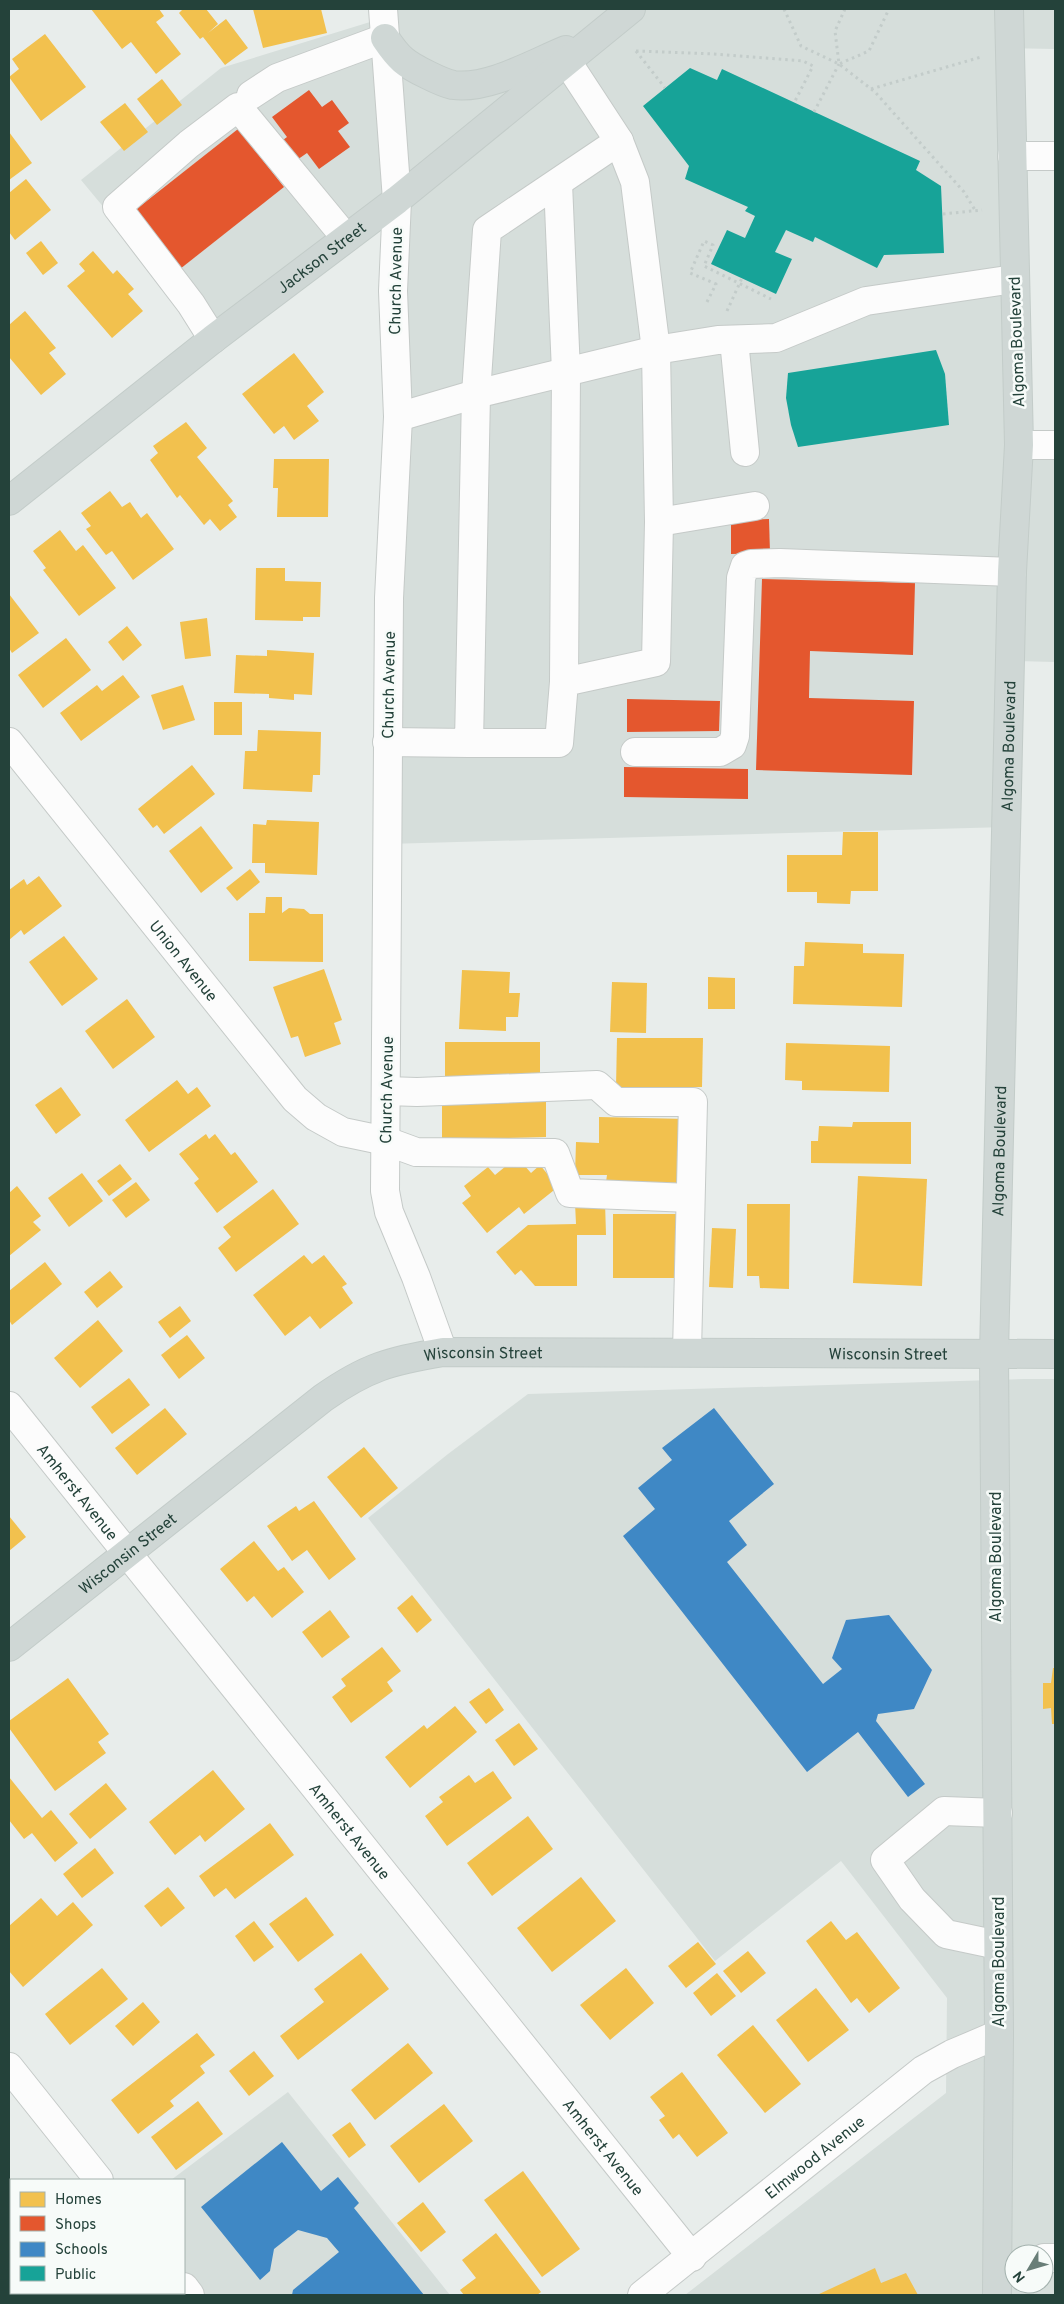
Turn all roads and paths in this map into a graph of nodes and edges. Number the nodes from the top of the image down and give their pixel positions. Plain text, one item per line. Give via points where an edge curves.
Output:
1 (383, 9) edge
2 (631, 9) edge
3 (784, 9) edge
4 (845, 9) edge
5 (889, 9) edge
6 (1009, 9) edge
7 (385, 38) junction
8 (595, 38) junction
9 (1009, 56) junction
10 (566, 60) junction
11 (839, 64) junction
12 (665, 88) dead end
13 (871, 89) junction
14 (251, 95) dead end
15 (794, 103) dead end
16 (814, 112) dead end
17 (619, 141) junction
18 (1012, 156) junction
19 (1055, 156) edge
20 (558, 183) junction
21 (396, 200) junction
22 (975, 210) junction
23 (982, 210) dead end
24 (943, 214) dead end
25 (346, 238) junction
26 (742, 278) dead end
27 (1014, 279) junction
28 (739, 284) junction
29 (770, 298) dead end
30 (732, 300) dead end
31 (707, 302) dead end
32 (213, 339) junction
33 (734, 340) junction
34 (656, 350) junction
35 (566, 372) junction
36 (476, 394) junction
37 (398, 417) junction
38 (1019, 445) junction
39 (1055, 445) edge
40 (745, 452) dead end
41 (9, 502) edge
42 (755, 506) dead end
43 (659, 522) junction
44 (1012, 572) junction
45 (564, 682) junction
46 (9, 742) edge
47 (387, 742) junction
48 (469, 743) junction
49 (635, 752) dead end
50 (386, 1091) junction
51 (386, 1141) junction
52 (690, 1198) junction
53 (442, 1352) junction
54 (687, 1352) junction
55 (994, 1354) junction
56 (1055, 1354) edge
57 (9, 1406) edge
58 (127, 1555) junction
59 (9, 1647) edge
60 (998, 1813) junction
61 (998, 1945) junction
62 (999, 2034) junction
63 (9, 2067) edge
64 (98, 2179) edge
65 (1006, 2244) edge
66 (692, 2256) junction
67 (1004, 2267) edge
68 (642, 2295) edge
69 (997, 2295) edge

1 - 7 street, Church Avenue
2 - 8 main road, Jackson Street
3 - 11 path via 801,46
4 - 11 path via 835,31
5 - 11 path via 869,51
6 - 9 main road, Algoma Boulevard
7 - 8 main road via 398,57 419,71 444,82 467,85 489,82
7 - 14 street via 277,78
7 - 21 street, Church Avenue
8 - 10 main road, Jackson Street
9 - 13 path via 978,58
9 - 18 main road, Algoma Boulevard
10 - 17 street
10 - 21 main road, Jackson Street
11 - 13 path
11 - 16 path
12 - 15 path via 636,51 803,61 813,66
13 - 22 path via 964,192
17 - 20 street
17 - 34 street via 635,182
18 - 19 street
18 - 27 main road, Algoma Boulevard
20 - 35 street
20 - 36 street via 488,230
21 - 25 main road, Jackson Street
21 - 37 street, Church Avenue via 392,291
22 - 23 path
22 - 24 path
25 - 32 main road, Jackson Street
25 - 32 street via 238,107 189,144 117,207 191,304
26 - 28 path
27 - 33 street via 866,301 776,338
27 - 38 main road, Algoma Boulevard
28 - 29 path
28 - 30 path
28 - 31 path via 704,266 713,244 704,241 690,272 716,284
32 - 41 main road, Jackson Street
33 - 34 street
33 - 40 street
34 - 35 street
34 - 43 street
35 - 36 street
35 - 45 street
36 - 37 street
36 - 48 street
37 - 47 street, Church Avenue via 389,598
38 - 39 street
38 - 44 main road, Algoma Boulevard
42 - 43 street
43 - 45 street via 656,662
44 - 49 street via 780,563 745,566 741,578 735,736 732,745 720,752
44 - 55 main road, Algoma Boulevard
45 - 48 street via 559,743
46 - 51 street, Union Avenue via 295,1100 343,1132
47 - 48 street
47 - 50 street, Church Avenue
50 - 51 street, Church Avenue
50 - 52 street via 597,1085 616,1102 693,1102
51 - 52 street, Union Avenue via 416,1152 554,1153 570,1193
51 - 53 street, Church Avenue via 385,1191 389,1212
52 - 54 street
53 - 54 main road, Wisconsin Street
53 - 58 main road, Wisconsin Street via 390,1362 353,1377
54 - 55 main road, Wisconsin Street
55 - 56 main road, Wisconsin Street
55 - 60 main road, Algoma Boulevard
57 - 58 street, Amherst Avenue
58 - 59 main road, Wisconsin Street
58 - 66 street, Amherst Avenue
60 - 61 main road, Algoma Boulevard
60 - 61 street via 944,1812 885,1860 912,1899 946,1934
61 - 62 main road, Algoma Boulevard
62 - 65 main road, Algoma Boulevard
62 - 66 street, Elmwood Avenue via 924,2070
63 - 64 street
66 - 68 street, Elmwood Avenue
67 - 69 main road, Algoma Boulevard

